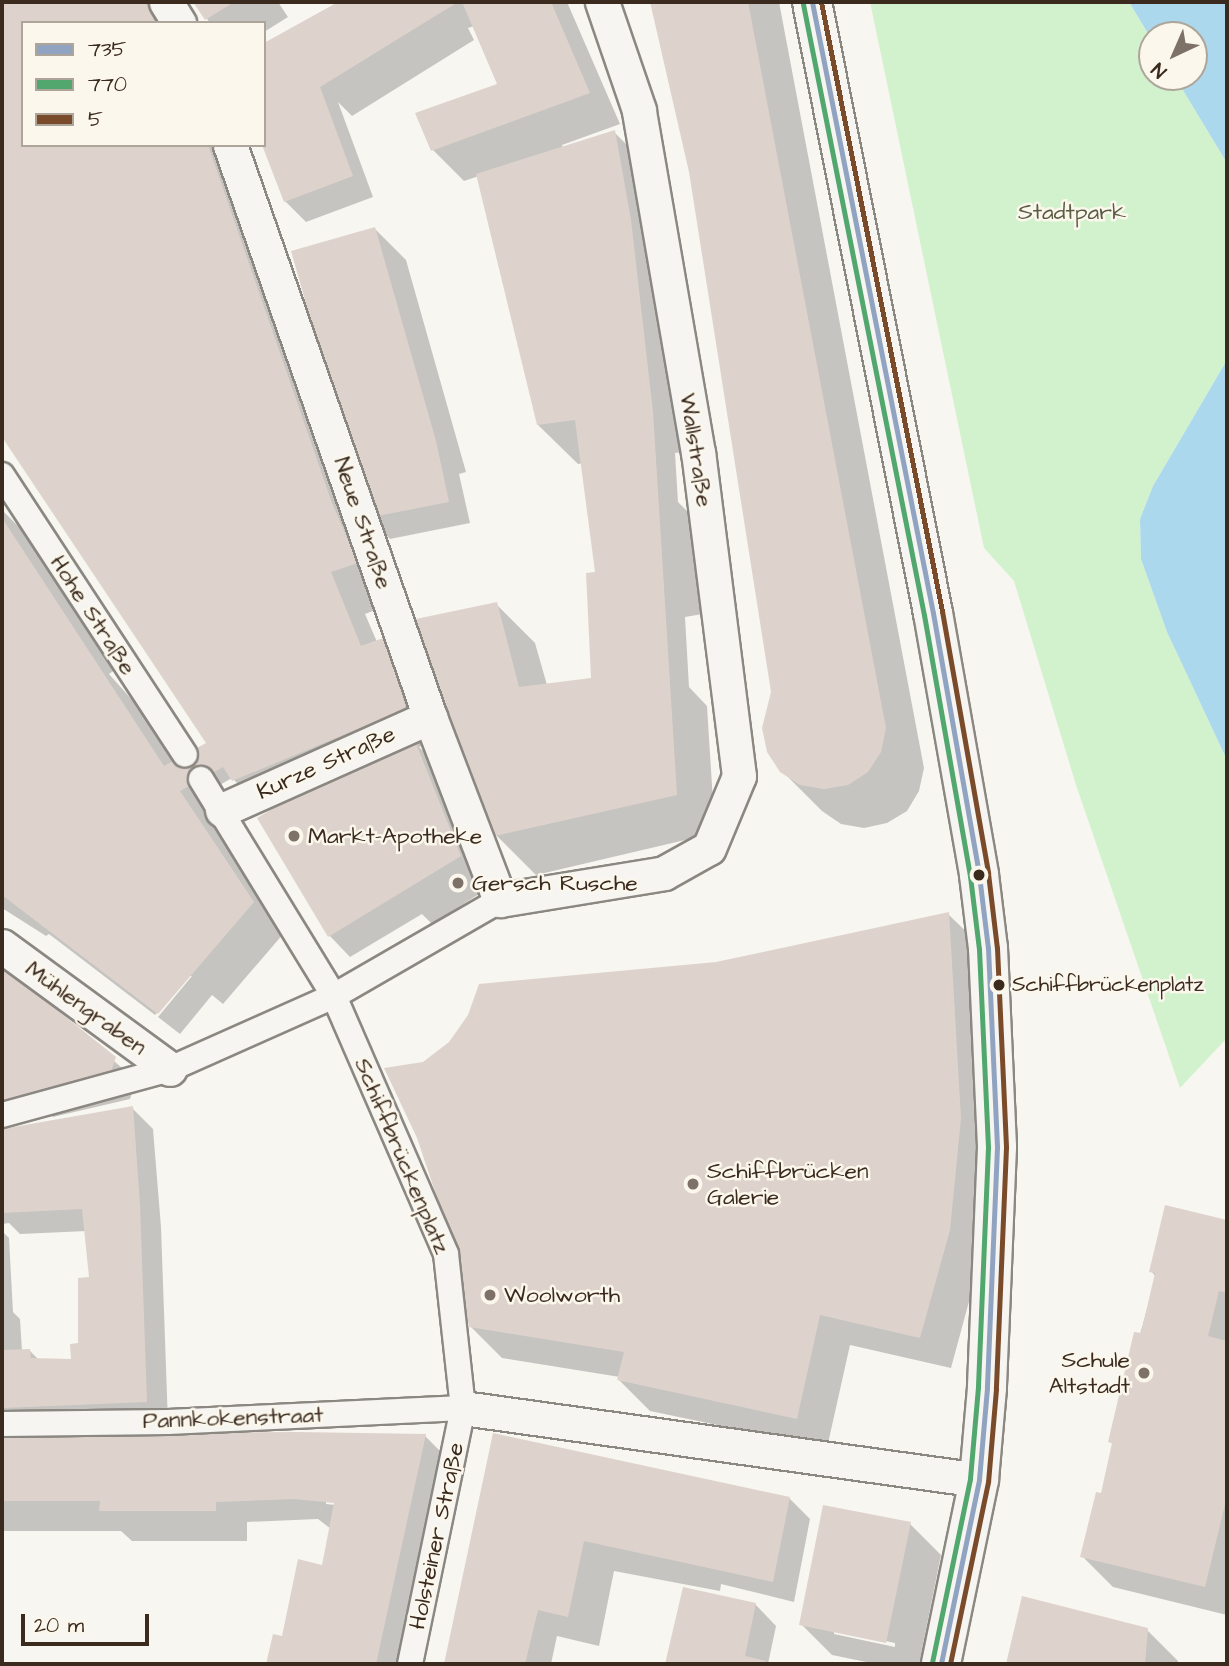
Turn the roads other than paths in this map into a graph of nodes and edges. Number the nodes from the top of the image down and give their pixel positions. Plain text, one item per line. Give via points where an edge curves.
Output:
1 (166, 2) edge
2 (602, 2) edge
3 (812, 2) edge
4 (178, 21) edge
5 (231, 147) edge
6 (2, 475) edge
7 (430, 717) junction
8 (185, 755) dead end
9 (201, 779) dead end
10 (222, 810) junction
11 (500, 900) junction
12 (2, 946) edge
13 (334, 996) junction
14 (170, 1069) junction
15 (2, 1115) edge
16 (463, 1408) junction
17 (2, 1424) edge
18 (979, 1480) junction
19 (411, 1664) edge
20 (941, 1664) edge

1 - 4 street
2 - 11 street, Wallstraße via 641,124 698,453 739,776 709,848 664,873
3 - 18 main road via 933,613 979,874 992,1014 997,1147 992,1314
5 - 7 street, Neue Straße
6 - 8 street, Hohe Straße
7 - 10 street, Kurze Straße
7 - 11 street, Neue Straße
9 - 10 street
10 - 13 street
11 - 13 street
12 - 14 street, Mühlengraben
13 - 14 street
13 - 16 street, Schiffbrückenplatz via 446,1254
14 - 15 street
16 - 17 street, Pannkokenstraat via 168,1422
16 - 18 street
16 - 19 street, Holsteiner Straße
18 - 20 main road

